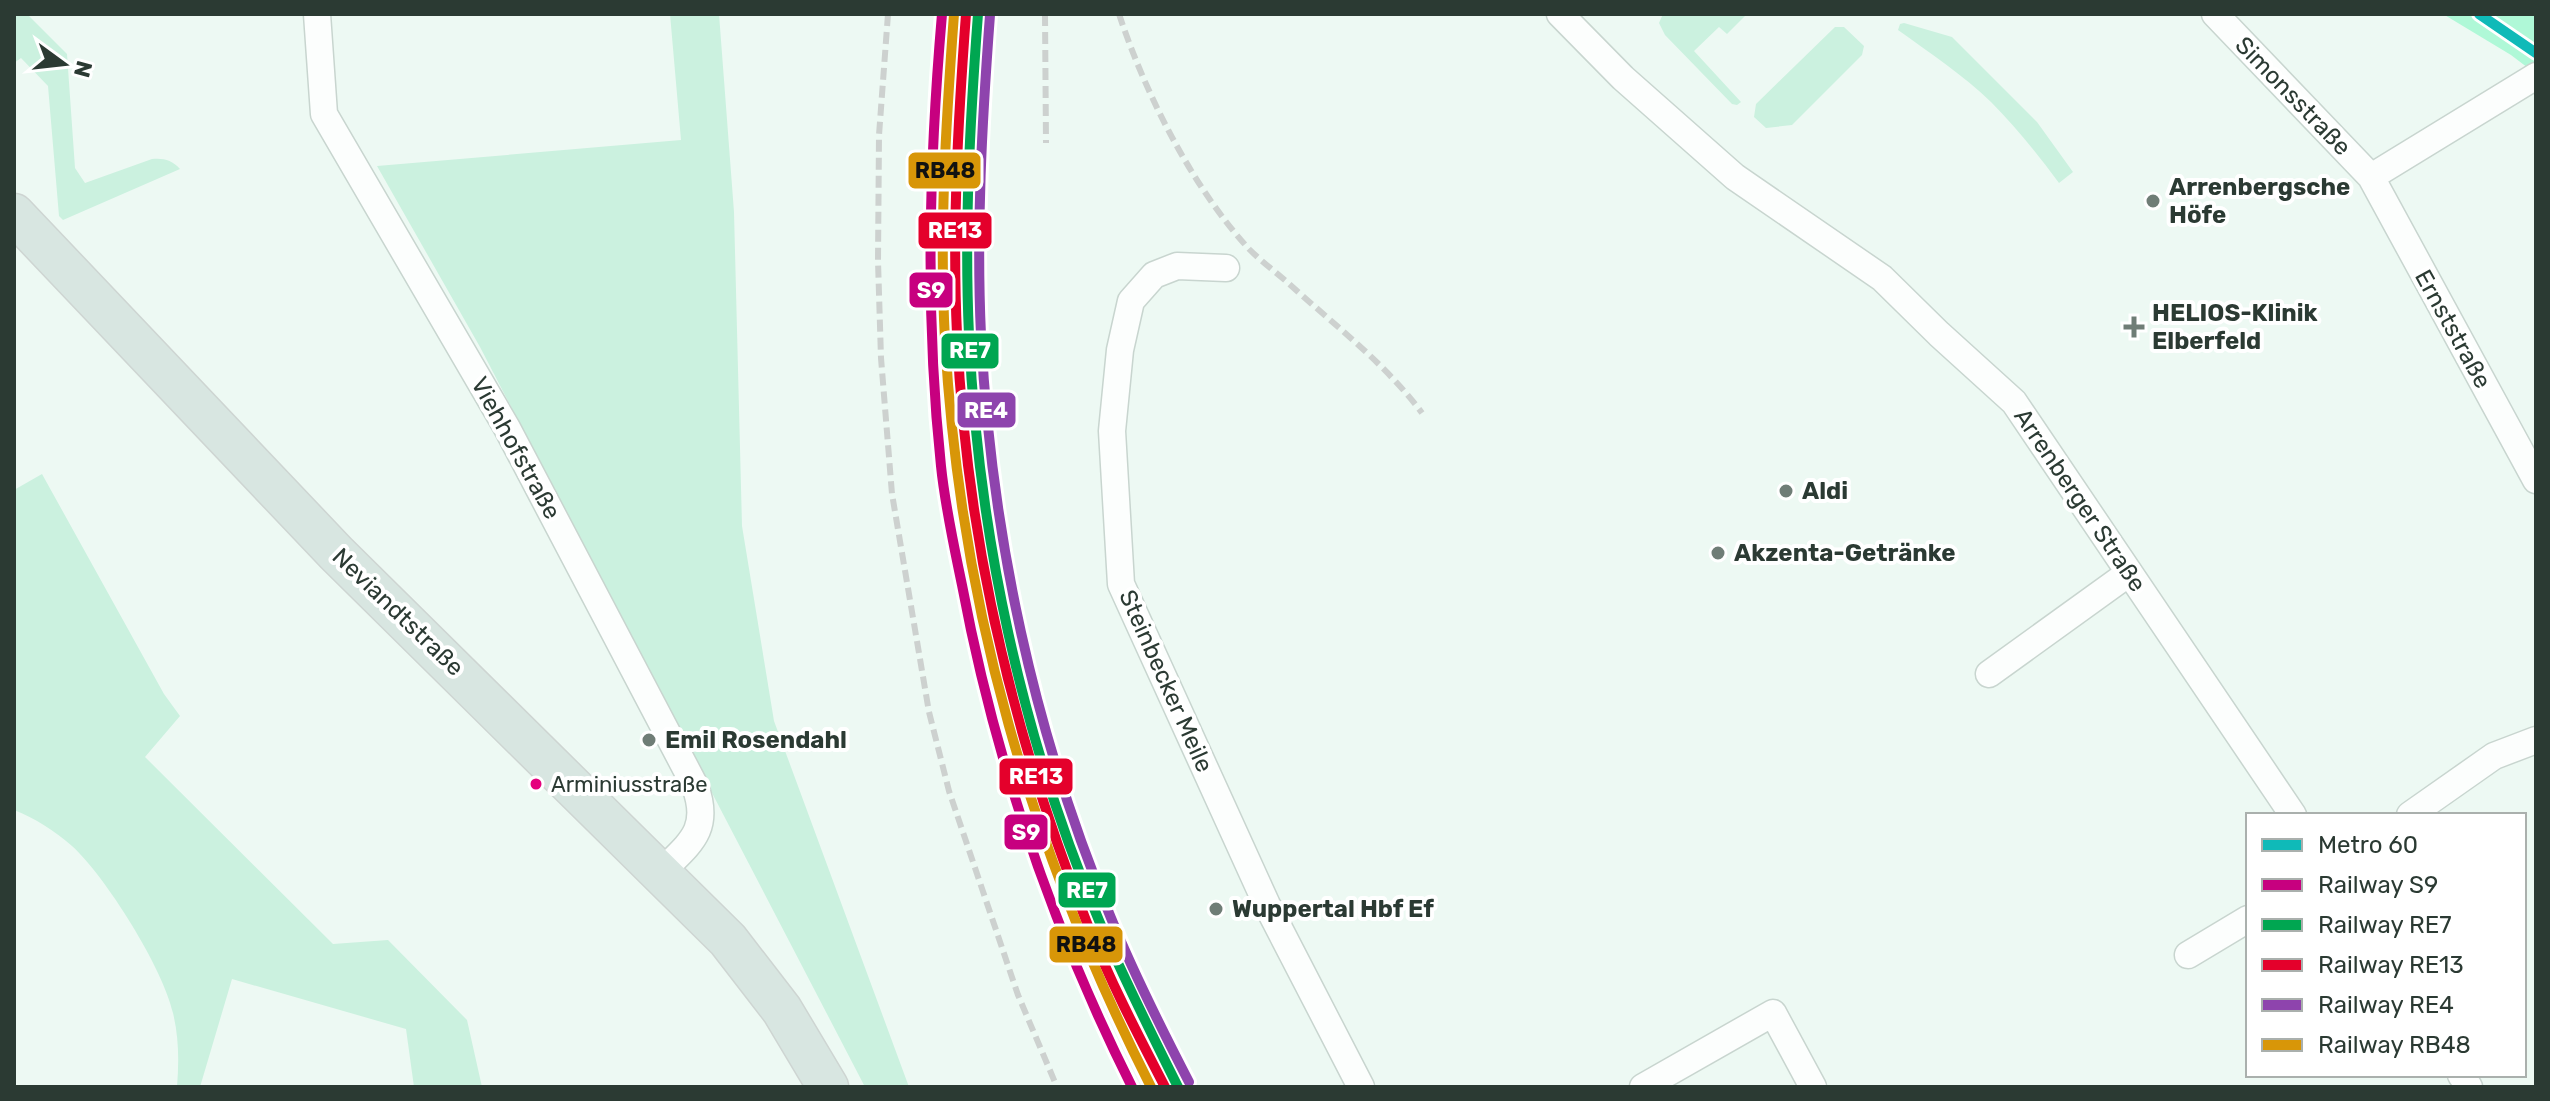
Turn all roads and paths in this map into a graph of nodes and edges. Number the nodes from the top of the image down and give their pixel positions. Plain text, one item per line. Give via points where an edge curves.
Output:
1 (317, 14) edge
2 (1560, 14) edge
3 (2215, 14) edge
4 (2536, 76) edge
5 (2371, 177) junction
6 (14, 214) edge
7 (1226, 268) dead end
8 (2536, 480) edge
9 (2129, 573) junction
10 (1989, 674) dead end
11 (2536, 740) edge
12 (2292, 813) edge
13 (2413, 813) edge
14 (661, 872) junction
15 (2246, 920) edge
16 (2188, 955) dead end
17 (828, 1087) edge
18 (1361, 1087) edge
19 (1643, 1087) edge
20 (1813, 1087) edge

1 - 14 street, Viehhofstraße via 324,114 507,428 695,786 702,808 700,828
2 - 9 street, Arrenberger Straße via 1735,177 1882,278 2014,402
3 - 5 street, Simonsstraße
4 - 5 street
5 - 8 street, Ernststraße
6 - 14 main road, Neviandtstraße via 336,553
7 - 18 street, Steinbecker Meile via 1177,266 1154,275 1131,301 1112,431 1121,584 1267,905
9 - 10 street
9 - 12 street, Arrenberger Straße
11 - 13 street via 2494,756
14 - 17 main road, Neviandtstraße via 728,940 782,1010
15 - 16 street
19 - 20 street via 1773,1013

